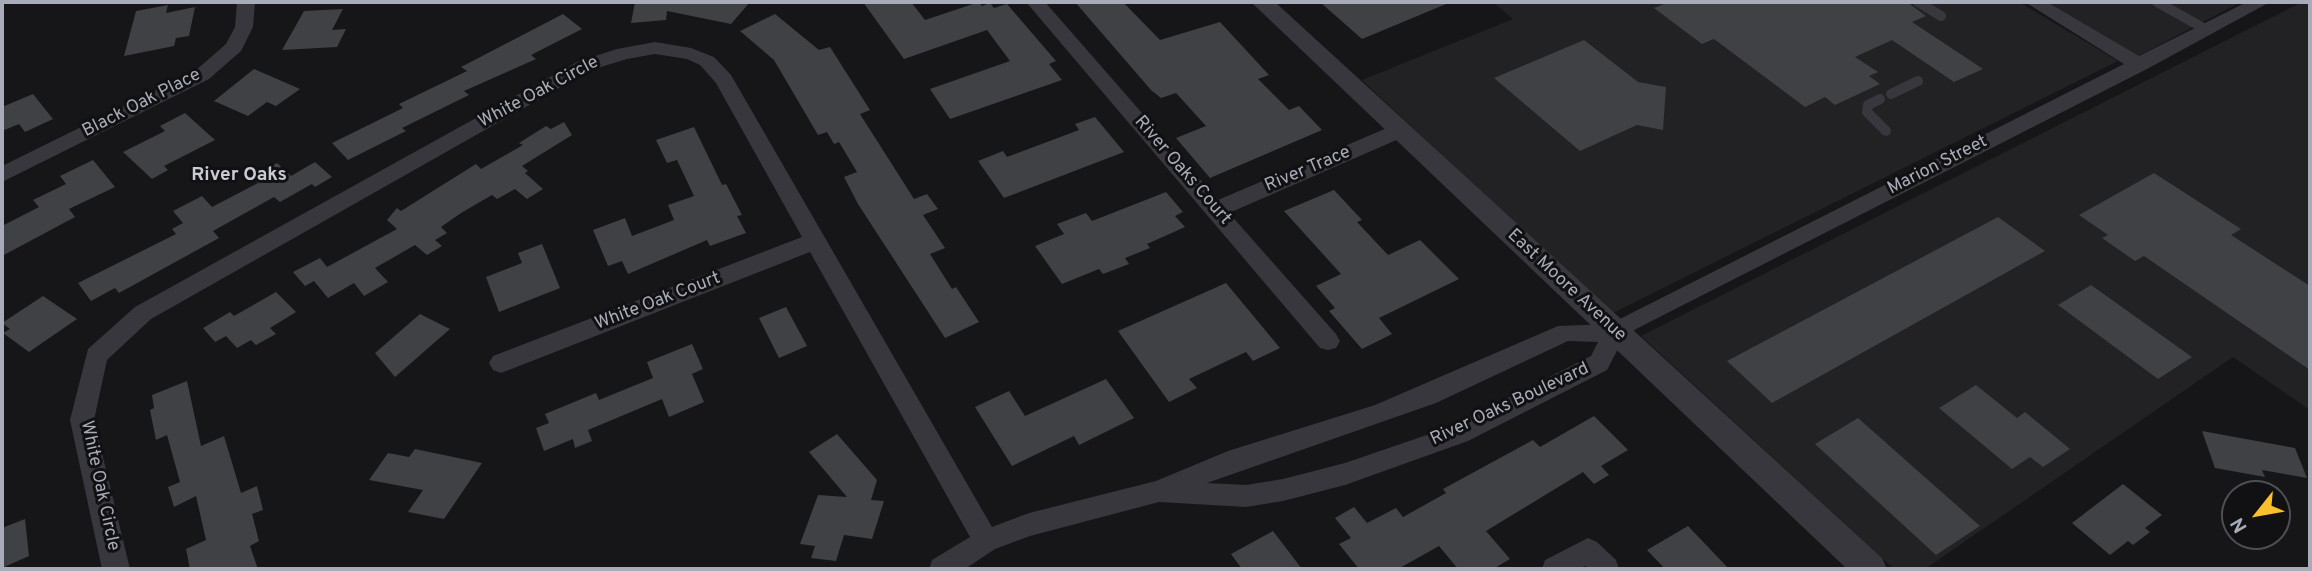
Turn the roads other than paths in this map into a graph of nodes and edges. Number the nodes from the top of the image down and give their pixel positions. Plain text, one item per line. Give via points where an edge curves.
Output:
1 (246, 2) edge
2 (1035, 2) edge
3 (1262, 2) edge
4 (1918, 2) edge
5 (2034, 2) edge
6 (2157, 2) edge
7 (2261, 2) edge
8 (1941, 16) dead end
9 (2207, 30) junction
10 (2140, 65) junction
11 (1918, 81) dead end
12 (1891, 94) dead end
13 (1880, 99) dead end
14 (1401, 130) junction
15 (1886, 131) dead end
16 (2, 175) edge
17 (1216, 210) junction
18 (815, 241) junction
19 (1615, 333) junction
20 (1328, 341) dead end
21 (501, 363) dead end
22 (1159, 491) junction
23 (986, 541) junction
24 (116, 569) edge
25 (942, 569) edge
26 (1555, 569) edge
27 (1606, 569) edge
28 (1870, 569) edge

1 - 16 street, Black Oak Place via 244,27 234,47 202,75
2 - 17 street, River Oaks Court
3 - 14 street, East Moore Avenue
4 - 8 lane
5 - 10 street
6 - 9 lane
7 - 9 street, Marion Street
9 - 10 street, Marion Street
10 - 19 street, Marion Street
11 - 12 lane
13 - 15 lane via 1868,105 1867,112
14 - 17 street, River Trace
14 - 19 street, East Moore Avenue
17 - 20 street, River Oaks Court
18 - 21 street, White Oak Court
18 - 23 street, White Oak Circle
18 - 24 street, White Oak Circle via 724,79 706,61 655,48 584,66 143,313 96,356 82,420
19 - 22 street, River Oaks Boulevard via 1566,332 1427,396
19 - 22 street, River Oaks Boulevard via 1600,363 1459,434 1345,474 1246,496
19 - 28 street, East Moore Avenue
22 - 23 street, River Oaks Boulevard
23 - 25 street, River Oaks Boulevard
26 - 27 street via 1588,550

